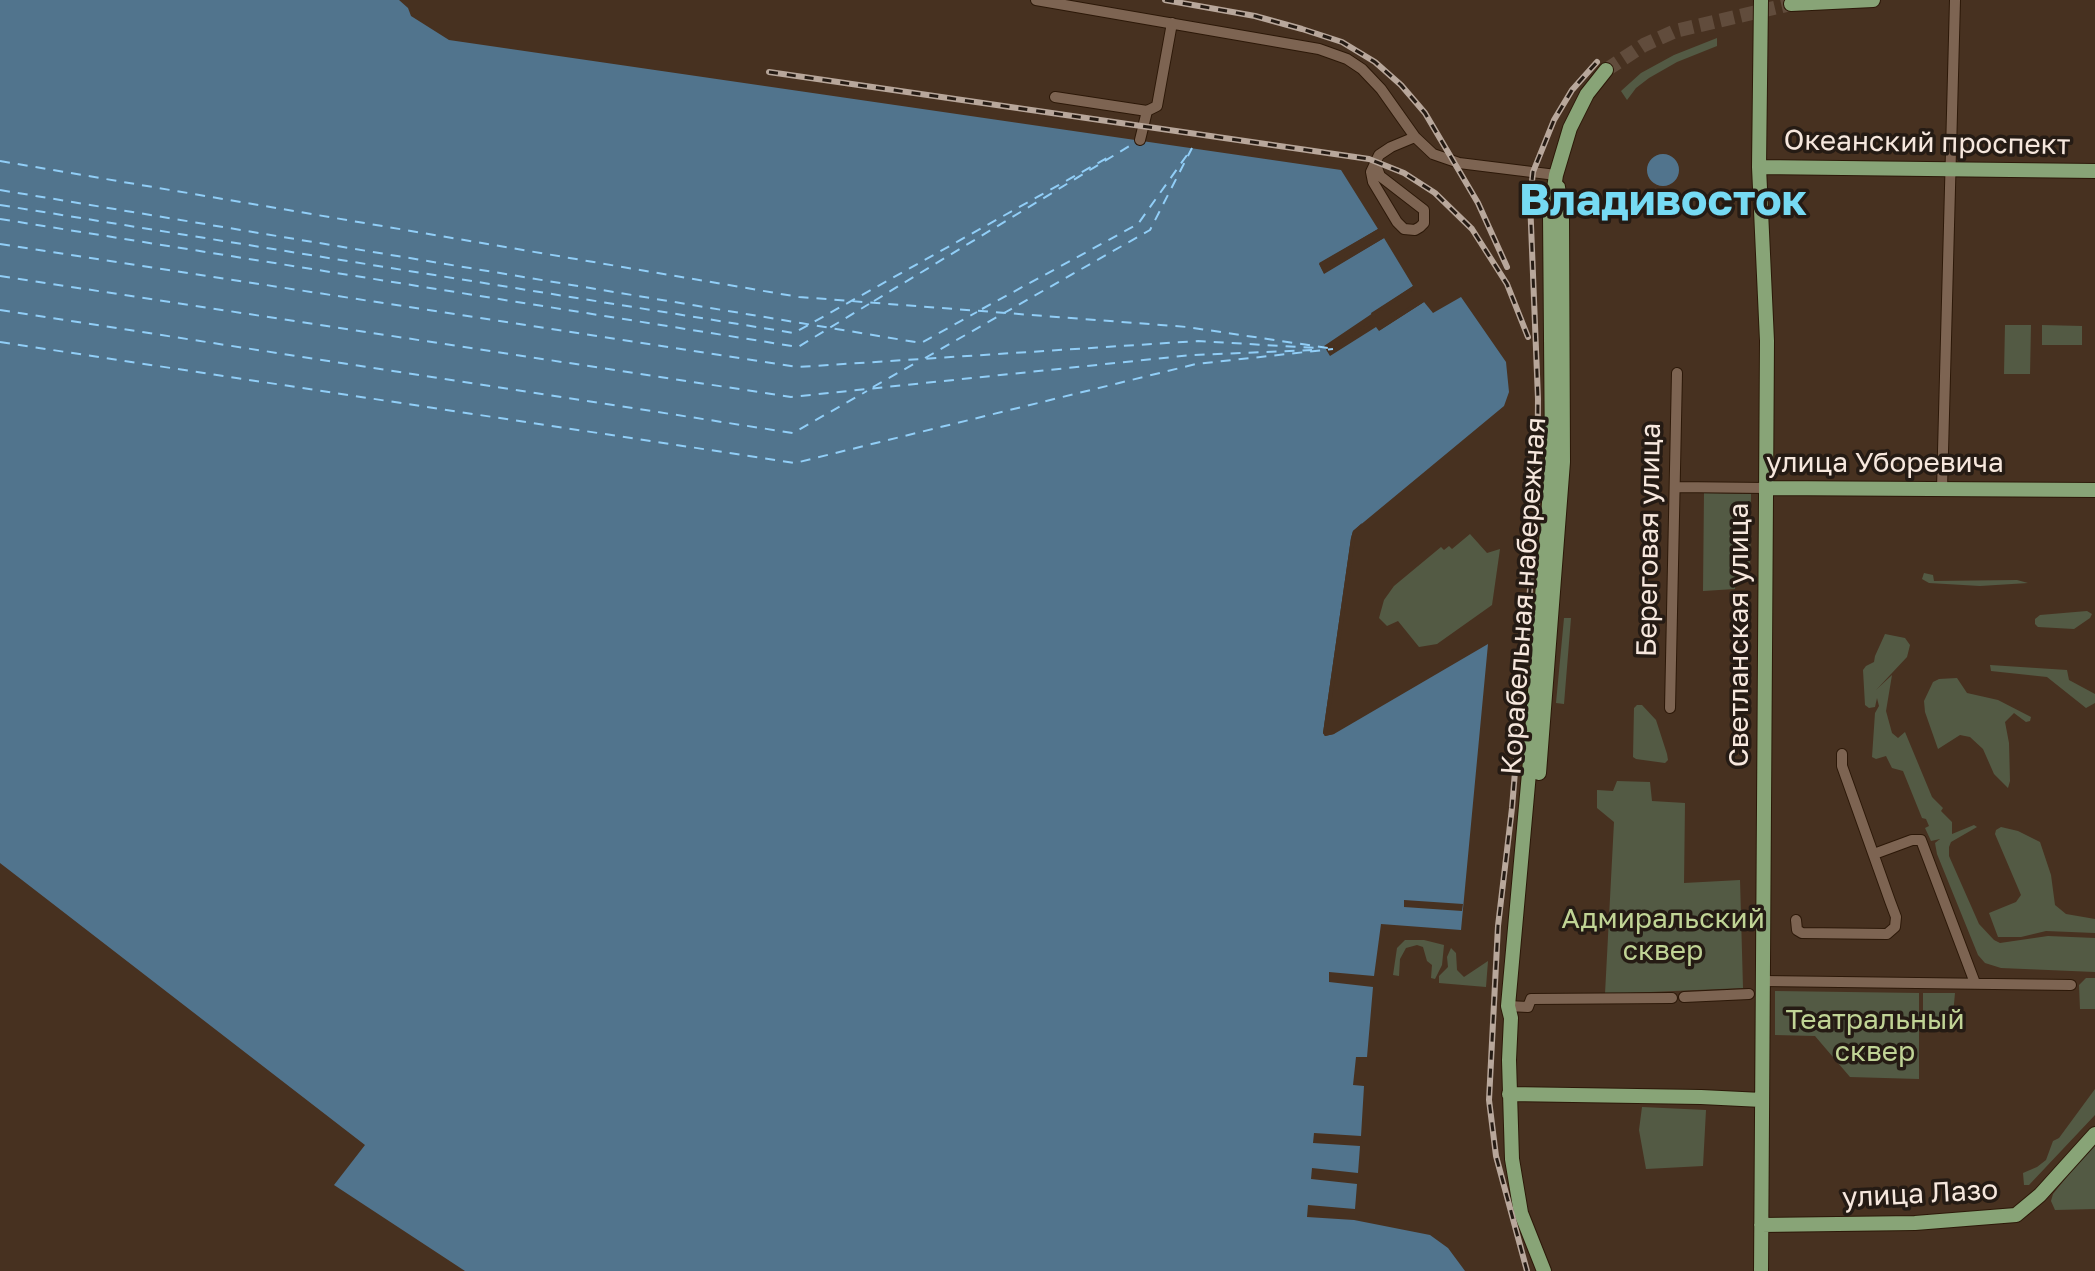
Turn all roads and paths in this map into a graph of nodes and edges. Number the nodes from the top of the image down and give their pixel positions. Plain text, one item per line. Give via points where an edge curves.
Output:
1 (1036, 0) edge
2 (1761, 0) edge
3 (1873, 0) edge
4 (1955, 0) edge
5 (1791, 4) dead end
6 (1172, 23) junction
7 (1606, 70) tunnel mouth
8 (1055, 97) dead end
9 (1147, 111) junction
10 (1415, 137) junction
11 (1140, 140) dead end
12 (1376, 165) junction
13 (1759, 167) junction
14 (1952, 170) junction
15 (2095, 171) edge
16 (1556, 175) junction
17 (1677, 373) dead end
18 (1675, 487) junction
19 (1766, 488) junction
20 (1942, 489) junction
21 (2095, 490) edge
22 (1670, 708) dead end
23 (1842, 754) dead end
24 (1874, 854) junction
25 (1796, 920) dead end
26 (1763, 981) junction
27 (1975, 983) junction
28 (2071, 985) dead end
29 (1749, 994) dead end
30 (1511, 1010) junction
31 (1509, 1094) junction
32 (1762, 1100) junction
33 (2095, 1134) edge
34 (1761, 1225) junction
35 (1544, 1271) edge
36 (1761, 1271) edge

1 - 6 street
2 - 13 main road, Светланская улица
3 - 5 main road
4 - 14 street
6 - 9 street via 1157,106
6 - 10 street via 1319,49 1347,59 1369,75
7 - 16 main road, Корабельная набережная via 1576,114
8 - 9 street
9 - 11 street
10 - 12 street via 1379,155
10 - 16 street via 1433,154 1459,163
12 - 12 street via 1373,182 1404,229 1415,230 1424,223 1424,210 1380,176
13 - 14 main road, Океанский проспект
13 - 19 main road, Светланская улица via 1767,325
14 - 15 main road, Океанский проспект
14 - 20 street
16 - 30 main road, Корабельная набережная via 1550,214 1548,547
17 - 18 street, Береговая улица
18 - 19 street, улица Уборевича
18 - 22 street, Береговая улица
19 - 20 main road, улица Уборевича
19 - 26 main road, Светланская улица
20 - 21 main road, улица Уборевича
23 - 24 street
24 - 25 street via 1896,917 1893,930 1802,933
24 - 27 street via 1921,840
26 - 27 street
26 - 32 main road, Светланская улица
27 - 28 street
29 - 30 street via 1531,999 1528,1007
30 - 31 main road, Корабельная набережная
31 - 32 main road
31 - 35 main road, Корабельная набережная via 1521,1213
32 - 34 main road, Светланская улица
33 - 34 main road, улица Лазо via 2025,1210 2010,1217
34 - 36 main road, Светланская улица

